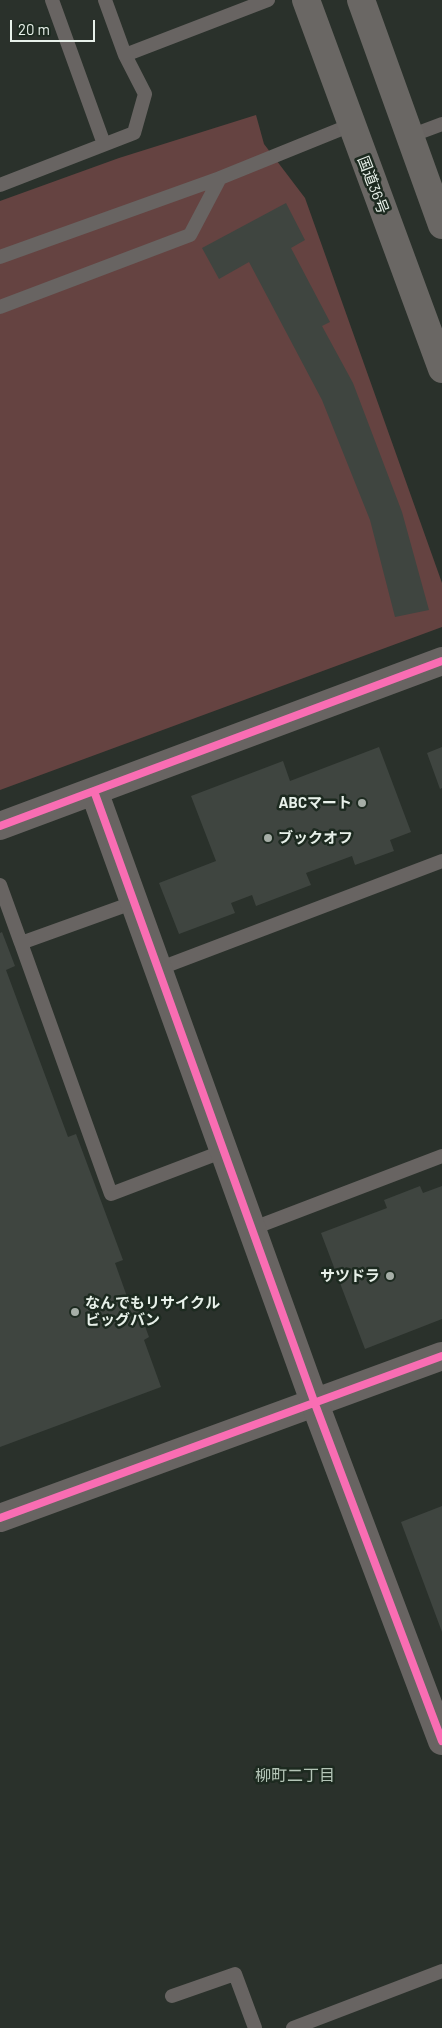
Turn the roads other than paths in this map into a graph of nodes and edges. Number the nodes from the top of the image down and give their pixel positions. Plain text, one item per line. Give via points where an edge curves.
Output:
1 (52, 0) edge
2 (105, 0) edge
3 (268, 0) edge
4 (306, 0) edge
5 (361, 0) edge
6 (125, 55) junction
7 (442, 124) edge
8 (351, 125) junction
9 (410, 136) junction
10 (104, 144) junction
11 (220, 178) junction
12 (0, 185) edge
13 (442, 224) edge
14 (0, 257) edge
15 (0, 307) edge
16 (442, 369) edge
17 (442, 661) edge
18 (94, 791) junction
19 (0, 826) edge
20 (442, 861) edge
21 (0, 885) edge
22 (134, 902) junction
23 (21, 944) junction
24 (158, 969) junction
25 (224, 1151) junction
26 (442, 1156) edge
27 (251, 1229) junction
28 (442, 1356) edge
29 (314, 1404) junction
30 (0, 1518) edge
31 (442, 1741) edge
32 (442, 1972) edge
33 (172, 1996) dead end
34 (255, 2028) edge
35 (293, 2028) edge

1 - 10 lane
2 - 6 lane
3 - 6 lane
4 - 8 highway, 国道36号
5 - 9 highway
6 - 10 lane via 145,94 134,132
7 - 9 lane
8 - 11 lane
8 - 16 highway, 国道36号
9 - 13 highway
10 - 12 lane
11 - 14 lane
11 - 15 lane via 190,235
17 - 18 street
18 - 19 street
18 - 22 street
20 - 24 lane
21 - 23 lane
22 - 23 lane
22 - 24 street
23 - 25 lane via 111,1194
24 - 25 street
25 - 27 street
26 - 27 lane
27 - 29 street
28 - 29 street
29 - 30 street
29 - 31 street
32 - 35 lane
33 - 34 lane via 235,1974

